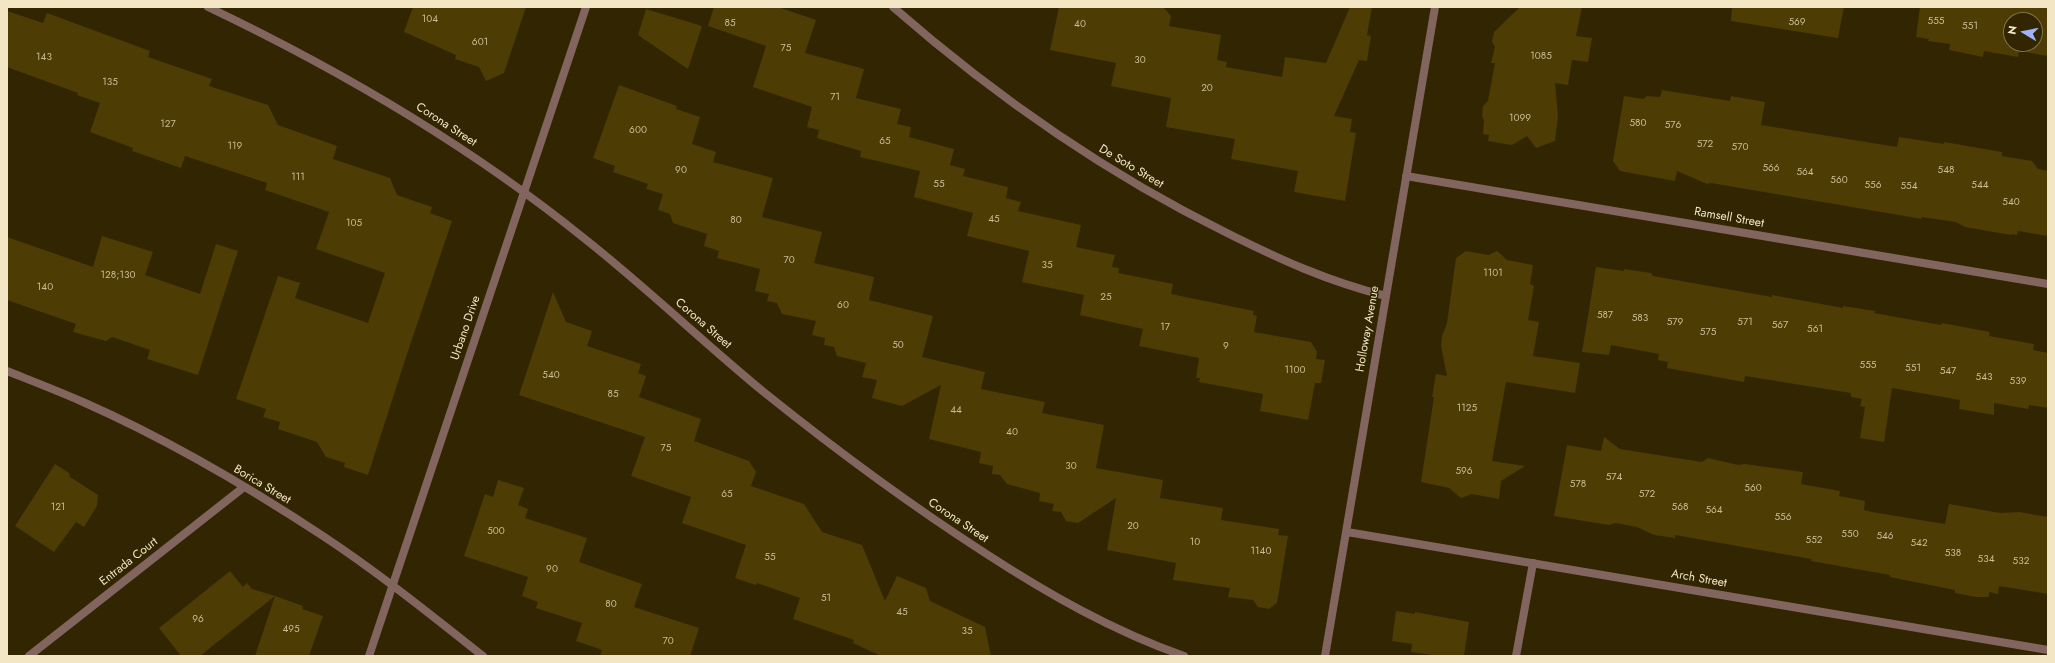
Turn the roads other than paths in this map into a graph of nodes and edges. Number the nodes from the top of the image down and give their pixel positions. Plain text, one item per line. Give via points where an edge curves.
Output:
1 (208, 7) edge
2 (586, 7) edge
3 (893, 7) edge
4 (1435, 7) edge
5 (1406, 176) junction
6 (524, 192) junction
7 (2048, 284) edge
8 (1386, 296) junction
9 (7, 371) edge
10 (244, 487) junction
11 (1347, 532) junction
12 (1533, 563) junction
13 (392, 585) junction
14 (2048, 650) edge
15 (29, 656) edge
16 (369, 656) edge
17 (484, 656) edge
18 (1184, 656) edge
19 (1326, 656) edge
20 (1516, 656) edge

1 - 6 street, Corona Street via 290,47 369,90
2 - 6 street, Urbano Drive
3 - 8 street, De Soto Street via 943,51 1001,96 1060,138 1127,180 1200,220 1312,274
4 - 5 street, Holloway Avenue
5 - 7 street, Ramsell Street
5 - 8 street, Holloway Avenue
6 - 13 street, Urbano Drive
6 - 18 street, Corona Street via 586,239 764,391 890,489 1022,576 1087,614 1152,645
8 - 11 street, Holloway Avenue
9 - 10 street, Borica Street via 83,402 168,443
10 - 13 street, Borica Street via 324,537
10 - 15 street, Entrada Court
11 - 12 street, Arch Street
11 - 19 street, Holloway Avenue
12 - 14 street, Arch Street
12 - 20 street
13 - 16 street, Urbano Drive
13 - 17 street, Borica Street

